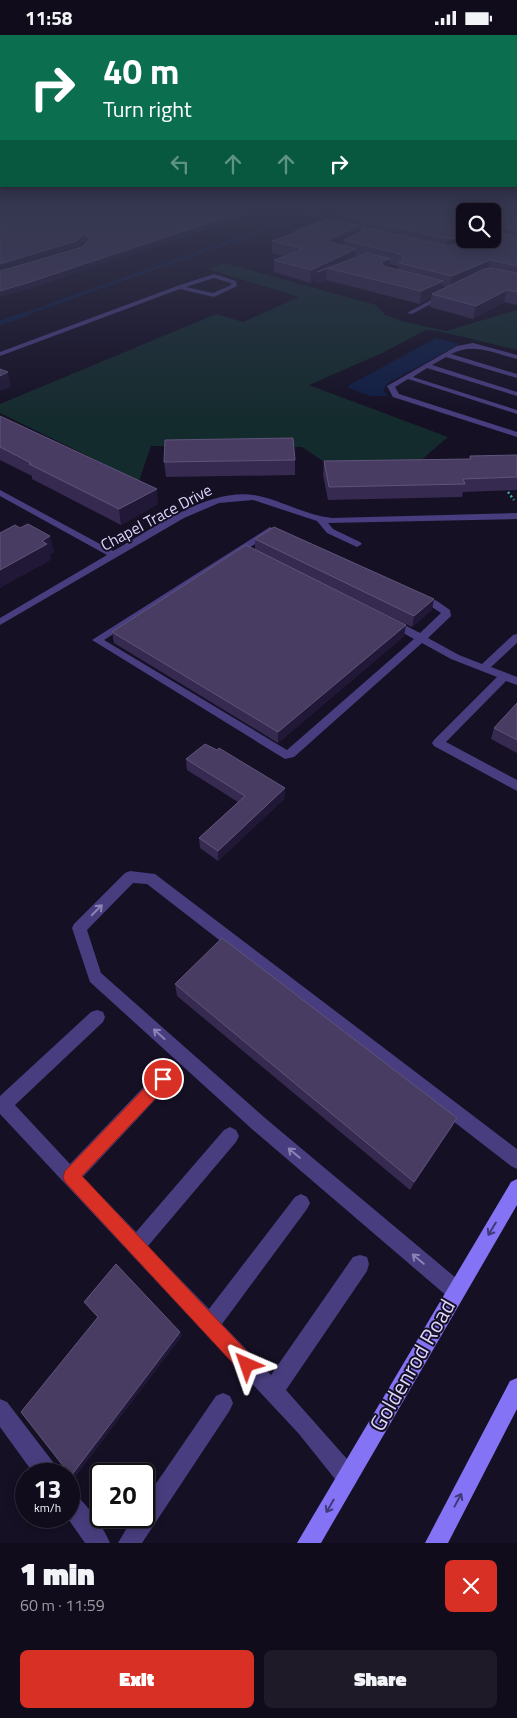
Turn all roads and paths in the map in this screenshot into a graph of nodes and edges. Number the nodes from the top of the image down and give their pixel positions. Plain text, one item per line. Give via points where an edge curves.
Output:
1 (198, 280) edge
2 (229, 280) edge
3 (179, 287) junction
4 (441, 290) edge
5 (410, 313) edge
6 (0, 354) edge
7 (446, 355) junction
8 (517, 357) edge
9 (427, 366) junction
10 (517, 376) edge
11 (407, 377) junction
12 (517, 394) edge
13 (517, 412) edge
14 (517, 435) edge
15 (508, 492) edge
16 (0, 493) edge
17 (515, 502) dead end
18 (517, 516) edge
19 (321, 520) junction
20 (357, 544) dead end
21 (241, 548) junction
22 (252, 554) edge
23 (113, 555) junction
24 (384, 618) edge
25 (0, 622) edge
26 (517, 637) edge
27 (422, 639) junction
28 (484, 667) junction
29 (505, 675) junction
30 (517, 681) edge
31 (517, 786) edge
32 (97, 1017) dead end
33 (163, 1079) dead end
34 (230, 1135) dead end
35 (517, 1160) edge
36 (71, 1177) junction
37 (517, 1187) edge
38 (301, 1203) dead end
39 (136, 1246) junction
40 (360, 1263) dead end
41 (455, 1290) junction
42 (210, 1325) junction
43 (517, 1388) edge
44 (272, 1392) junction
45 (223, 1403) dead end
46 (0, 1409) edge
47 (40, 1463) edge
48 (347, 1476) junction
49 (80, 1517) edge
50 (99, 1543) edge
51 (129, 1543) edge
52 (308, 1543) edge
53 (436, 1543) edge

1 - 3 lane
2 - 3 lane via 234,282 234,287 214,295
3 - 6 lane
4 - 5 lane via 450,293
7 - 8 lane via 459,347 473,345
7 - 9 lane
7 - 10 lane
9 - 11 lane
9 - 12 lane
11 - 13 lane
11 - 14 lane via 391,386 396,395
15 - 17 path
16 - 23 lane
18 - 19 lane, Chapel Trace Drive
19 - 20 lane via 330,531
19 - 23 lane, Chapel Trace Drive via 259,499 230,497 200,507
21 - 22 lane
21 - 27 lane via 270,530 433,603 446,612 446,616
21 - 27 lane via 96,640 285,755
23 - 25 lane, Chapel Trace Drive
24 - 27 lane
26 - 28 lane
27 - 28 lane via 455,657
28 - 29 lane
29 - 30 lane
29 - 31 lane via 438,743
32 - 36 lane via 3,1105
33 - 36 lane
34 - 39 lane
41 -> 35 lane via 259,1124 95,977 79,928 130,877 150,878
36 - 39 lane
37 -> 41 main road, Goldenrod Road
38 - 42 lane
39 - 42 lane
40 - 44 lane
41 - 48 main road, Goldenrod Road
42 - 44 lane
53 -> 43 main road
44 - 48 lane
45 - 51 lane
46 - 47 lane
48 -> 52 main road, Goldenrod Road
49 - 50 lane

